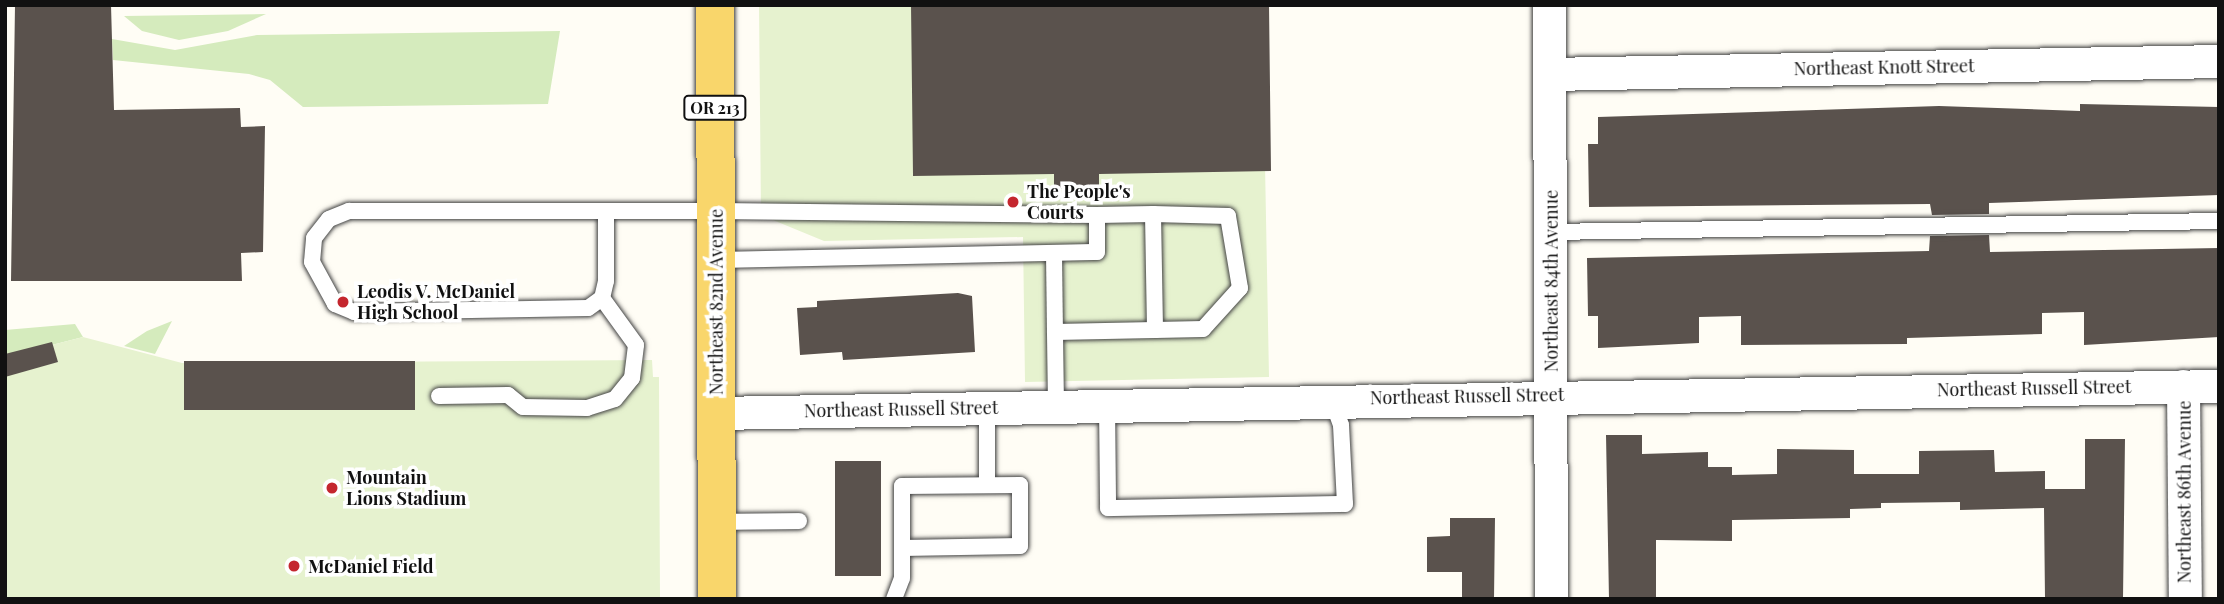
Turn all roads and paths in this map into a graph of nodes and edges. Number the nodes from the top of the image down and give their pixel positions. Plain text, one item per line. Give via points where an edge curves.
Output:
1 (715, 5) edge
2 (1549, 5) edge
3 (2219, 61) edge
4 (1549, 74) junction
5 (606, 211) junction
6 (716, 211) junction
7 (1153, 214) junction
8 (1097, 215) junction
9 (2219, 221) edge
10 (1550, 232) junction
11 (1054, 253) junction
12 (715, 260) junction
13 (602, 298) junction
14 (1155, 330) junction
15 (1055, 332) junction
16 (2183, 386) junction
17 (2219, 386) edge
18 (1551, 394) junction
19 (439, 396) dead end
20 (1332, 399) junction
21 (1107, 404) junction
22 (1056, 405) junction
23 (987, 408) junction
24 (716, 413) junction
25 (988, 485) junction
26 (799, 521) dead end
27 (716, 522) junction
28 (902, 548) junction
29 (717, 599) edge
30 (894, 599) edge
31 (1551, 599) edge
32 (2185, 599) edge

1 - 6 main road, Northeast 82nd Avenue / OR 213
2 - 4 street, Northeast 84th Avenue
3 - 4 street, Northeast Knott Street
4 - 10 street, Northeast 84th Avenue
5 - 6 lane
5 - 13 lane
5 - 13 lane via 349,211 329,219 314,238 312,262 335,304 354,312 572,310
6 - 8 lane
6 - 12 main road, Northeast 82nd Avenue / OR 213
7 - 8 lane
7 - 14 lane
7 - 14 lane via 1228,216 1240,288 1203,329
8 - 11 lane via 1097,252
9 - 10 lane
10 - 18 street, Northeast 84th Avenue
11 - 12 lane
11 - 15 lane
12 - 24 main road, Northeast 82nd Avenue / OR 213
13 - 19 lane via 636,345 632,378 615,399 574,408 523,407 508,395
14 - 15 lane
15 - 22 lane
16 - 17 street, Northeast Russell Street
16 - 18 street, Northeast Russell Street
16 - 32 street, Northeast 86th Avenue
18 - 20 street, Northeast Russell Street
18 - 31 street, Northeast 84th Avenue
20 - 21 street, Northeast Russell Street
20 - 21 lane via 1341,425 1345,504 1108,508
21 - 22 street, Northeast Russell Street
22 - 23 street, Northeast Russell Street
23 - 24 street, Northeast Russell Street
23 - 25 lane
24 - 27 main road, Northeast 82nd Avenue / OR 213
25 - 28 lane via 902,486
25 - 28 lane via 1020,485 1020,546
26 - 27 lane
27 - 29 main road, Northeast 82nd Avenue / OR 213
28 - 30 lane via 902,578

